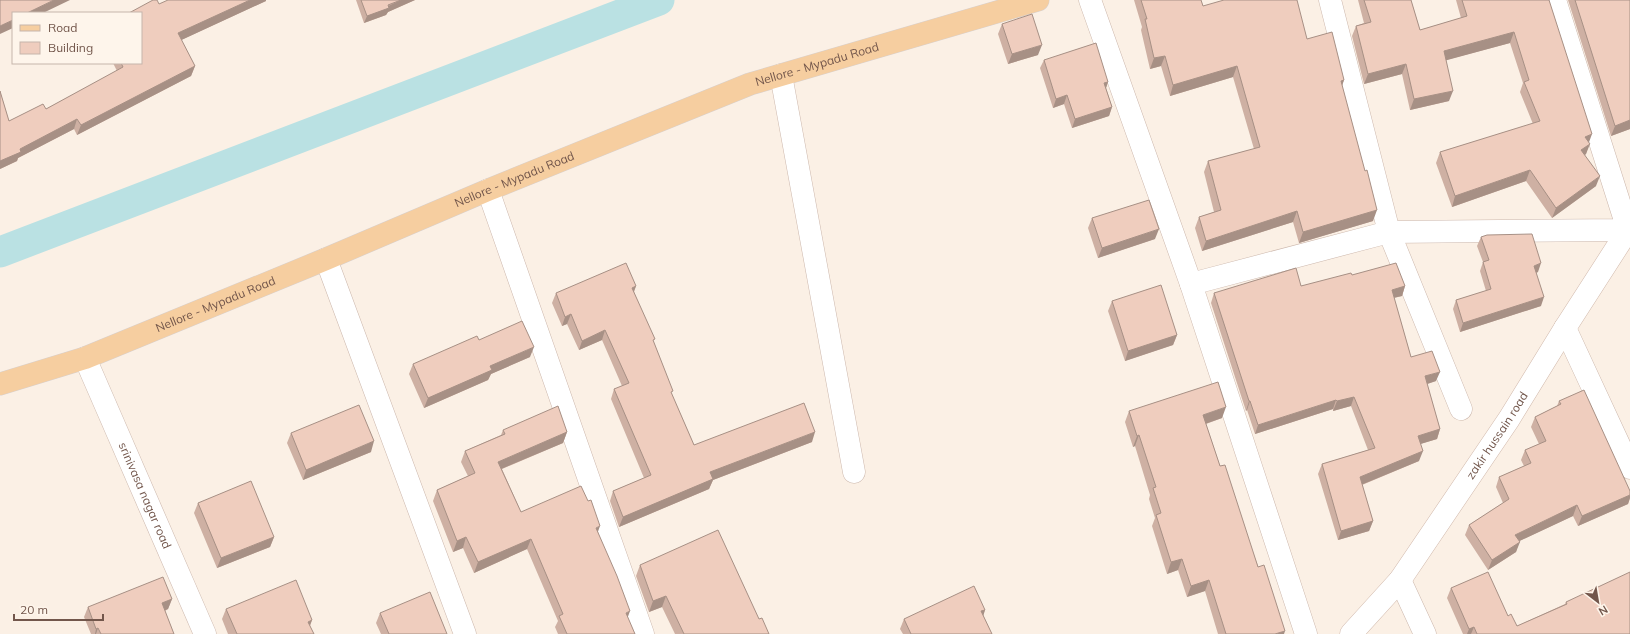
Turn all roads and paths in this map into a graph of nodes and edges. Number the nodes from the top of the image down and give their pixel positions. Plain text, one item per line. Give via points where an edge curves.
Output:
1 (1038, 0) edge
2 (1090, 0) edge
3 (1330, 0) edge
4 (1555, 0) edge
5 (781, 75) junction
6 (488, 190) junction
7 (1629, 228) edge
8 (1389, 232) junction
9 (326, 259) junction
10 (1192, 284) junction
11 (1565, 328) junction
12 (86, 358) junction
13 (0, 384) edge
14 (1461, 409) dead end
15 (1630, 468) edge
16 (854, 472) dead end
17 (1400, 580) junction
18 (205, 634) edge
19 (465, 634) edge
20 (643, 634) edge
21 (1306, 634) edge
22 (1351, 634) edge
23 (1425, 634) edge

1 - 5 main road, Nellore - Mypadu Road
2 - 10 street
3 - 8 street
4 - 7 street
5 - 6 main road, Nellore - Mypadu Road via 750,84
5 - 16 street
6 - 9 main road, Nellore - Mypadu Road
6 - 20 street
7 - 8 street
7 - 11 street, zakir hussain road
8 - 10 street
8 - 14 street
9 - 12 main road, Nellore - Mypadu Road
9 - 19 street
10 - 21 street
11 - 15 street
11 - 17 street, zakir hussain road via 1509,419
12 - 13 main road, Nellore - Mypadu Road
12 - 18 street, srinivasa nagar road
17 - 22 street, zakir hussain road
17 - 23 street

